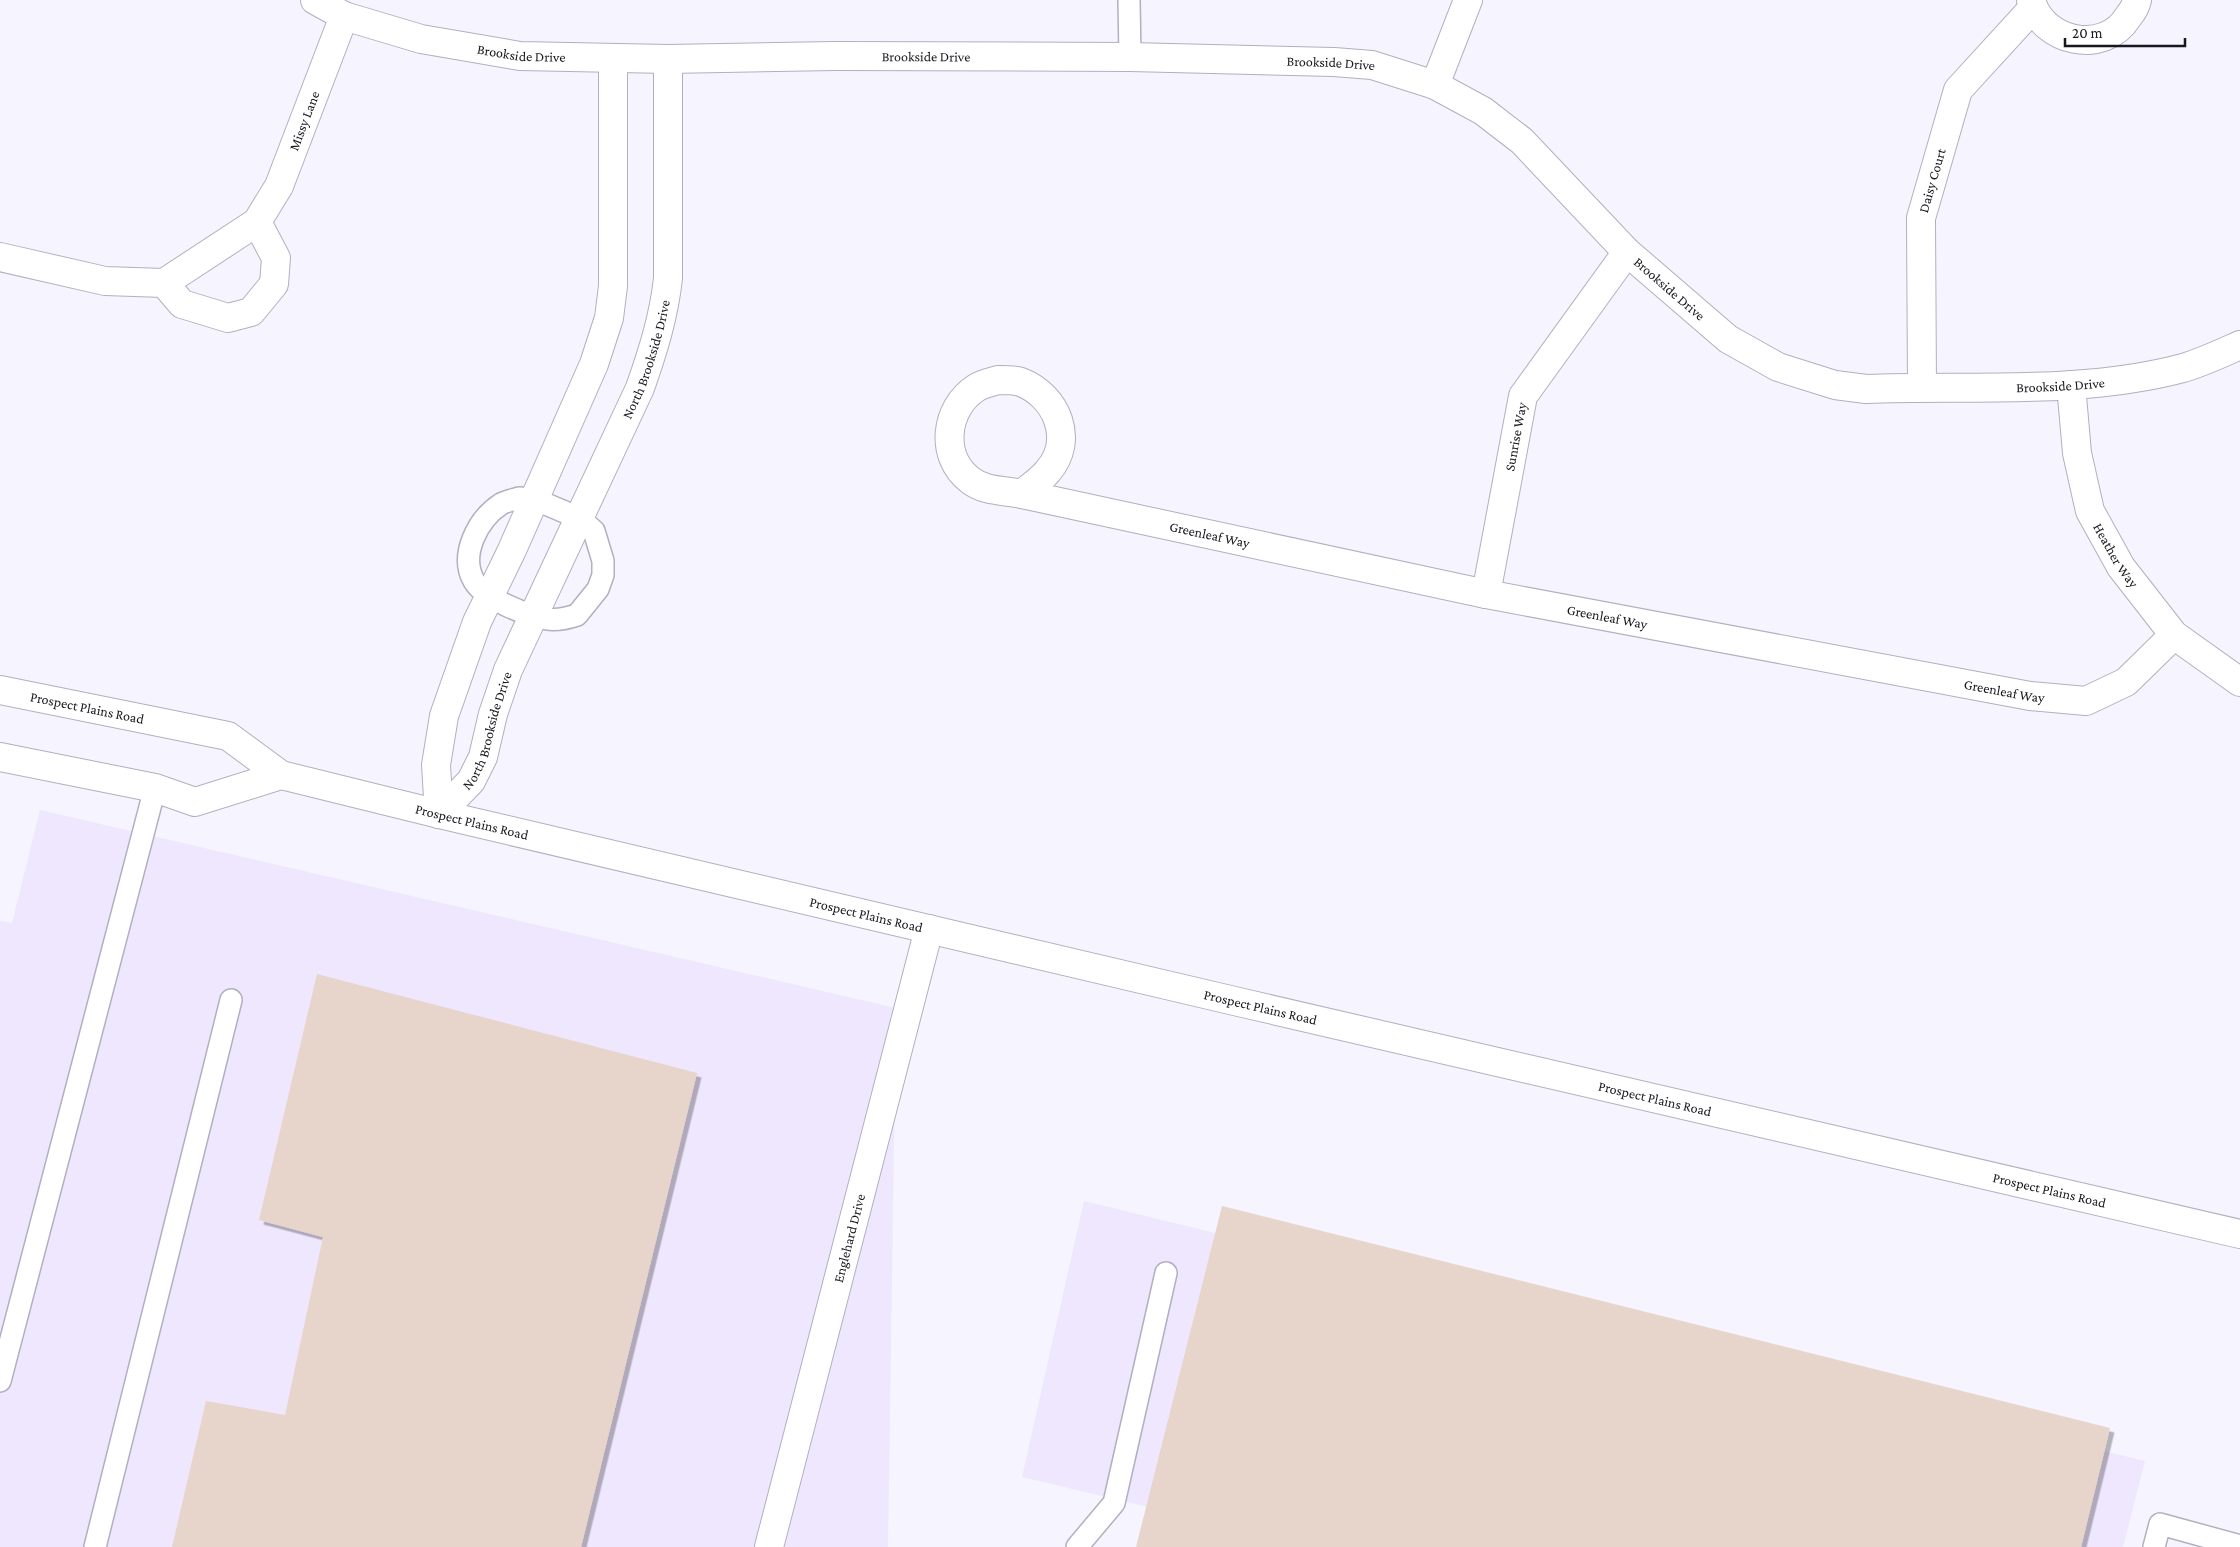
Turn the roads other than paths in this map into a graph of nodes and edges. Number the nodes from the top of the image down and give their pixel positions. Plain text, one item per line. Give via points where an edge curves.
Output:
1 (315, 0) edge
2 (1129, 0) edge
3 (1468, 0) edge
4 (2137, 0) edge
5 (2032, 4) edge
6 (344, 16) junction
7 (1130, 57) junction
8 (613, 58) junction
9 (668, 58) junction
10 (1435, 84) junction
11 (257, 222) junction
12 (1627, 252) junction
13 (0, 257) edge
14 (164, 283) junction
15 (2240, 345) edge
16 (2071, 384) junction
17 (1922, 387) junction
18 (1022, 494) junction
19 (534, 499) junction
20 (580, 518) junction
21 (1486, 594) junction
22 (489, 597) junction
23 (533, 616) junction
24 (2174, 635) junction
25 (2240, 682) edge
26 (0, 690) edge
27 (0, 757) edge
28 (281, 775) junction
29 (155, 788) junction
30 (439, 814) junction
31 (929, 929) junction
32 (231, 1000) dead end
33 (2240, 1234) edge
34 (1166, 1274) dead end
35 (0, 1381) edge
36 (2240, 1546) edge
37 (95, 1547) edge
38 (769, 1547) edge
39 (1077, 1547) edge
40 (2154, 1547) edge

1 - 6 street, Brookside Drive
2 - 7 lane
3 - 10 street
4 - 5 street, Daisy Court via 2125,23 2107,36 2086,41 2064,38 2046,26
5 - 17 street, Daisy Court via 1958,90 1921,218
6 - 8 street, Brookside Drive via 421,39 520,56
6 - 11 street, Missy Lane via 278,186
7 - 9 street, Brookside Drive
7 - 10 street, Brookside Drive via 1334,62 1372,66
8 - 9 street, Brookside Drive
8 - 19 street, North Brookside Drive via 613,286 610,318 594,364
9 - 20 street, North Brookside Drive via 668,278 665,308 640,388
10 - 12 street, Brookside Drive via 1483,111 1522,141
11 - 14 street, Missy Lane
11 - 14 street via 276,258 274,284 251,312 228,318 182,304
12 - 17 street, Brookside Drive via 1728,339 1778,367 1835,385 1866,389
12 - 21 street, Sunrise Way via 1523,396
13 - 14 street via 105,281
15 - 16 street, Brookside Drive via 2185,367 2145,376
16 - 17 street, Brookside Drive
16 - 24 street, Heather Way via 2077,453 2090,511 2122,567
18 - 18 street, Greenleaf Way via 1049,471 1059,451 1061,429 1054,408 1040,392 1020,382 998,380 977,387 961,401 950,421 949,443 955,464 970,480 990,490
18 - 21 street, Greenleaf Way
19 - 20 lane
19 - 22 street, North Brookside Drive
19 - 22 lane via 519,498 502,504 487,516 475,536 470,549 470,568 474,582
20 - 23 street, North Brookside Drive
20 - 23 lane via 594,531 600,545 603,575 598,588 577,616 549,620
21 - 24 street, Greenleaf Way via 2030,696 2086,701 2126,682
22 - 23 lane
22 - 30 street, North Brookside Drive via 444,716 436,766
23 - 30 street, North Brookside Drive via 508,670 482,757 471,781
24 - 25 street, Heather Way
26 - 28 street, Prospect Plains Road via 228,736
27 - 29 street
28 - 29 street via 195,802
28 - 30 street, Prospect Plains Road
29 - 35 lane
30 - 31 street, Prospect Plains Road
31 - 33 street, Prospect Plains Road
31 - 38 street, Englehard Drive
32 - 37 lane
34 - 39 lane via 1114,1503
36 - 40 lane via 2160,1524

